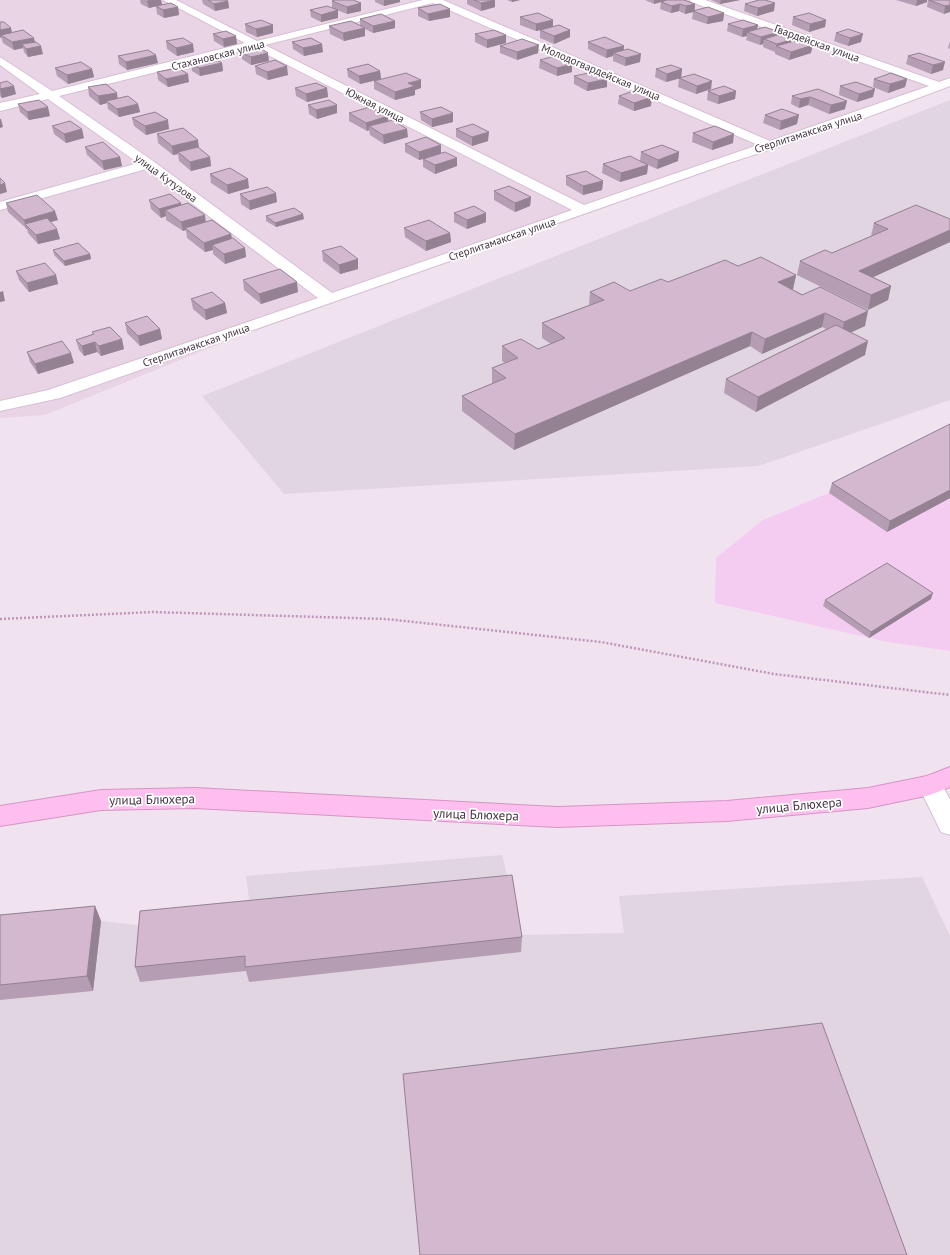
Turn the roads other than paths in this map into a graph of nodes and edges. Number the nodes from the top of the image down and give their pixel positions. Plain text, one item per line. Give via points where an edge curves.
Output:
1 (168, 0) edge
2 (435, 0) edge
3 (695, 0) edge
4 (256, 45) junction
5 (0, 60) edge
6 (944, 84) edge
7 (50, 95) junction
8 (0, 107) edge
9 (768, 144) junction
10 (148, 164) junction
11 (0, 206) edge
12 (583, 210) junction
13 (330, 299) junction
14 (0, 406) edge
15 (940, 781) edge
16 (0, 816) edge
17 (950, 825) edge

1 - 4 street, Южная улица
2 - 4 street, Стахановская улица
2 - 9 street, Молодогвардейская улица
3 - 6 street, Гвардейская улица
4 - 7 street, Стахановская улица
4 - 12 street, Южная улица
5 - 7 street, улица Кутузова
6 - 9 street, Стерлитамакская улица via 862,116
7 - 8 street, Стахановская улица
7 - 10 street, улица Кутузова
9 - 12 street, Стерлитамакская улица
10 - 11 street
10 - 13 street, улица Кутузова
12 - 13 street, Стерлитамакская улица
13 - 14 street, Стерлитамакская улица via 54,394
15 - 16 main road, улица Блюхера via 868,798 727,811 566,817 195,798 101,800
15 - 17 street

